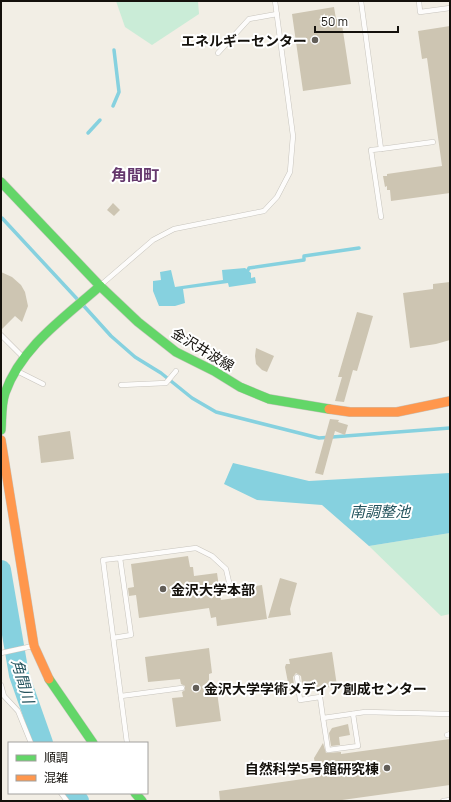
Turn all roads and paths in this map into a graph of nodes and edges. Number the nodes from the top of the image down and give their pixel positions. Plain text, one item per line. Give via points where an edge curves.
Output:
1 (275, 1) edge
2 (361, 1) edge
3 (418, 1) edge
4 (450, 8) edge
5 (277, 14) junction
6 (218, 53) dead end
7 (433, 142) dead end
8 (381, 149) junction
9 (1, 182) edge
10 (381, 217) dead end
11 (100, 286) junction
12 (1, 335) edge
13 (24, 358) junction
14 (16, 371) junction
15 (174, 372) dead end
16 (43, 384) dead end
17 (121, 385) dead end
18 (450, 401) edge
19 (1, 430) edge
20 (1, 440) edge
21 (120, 558) junction
22 (229, 582) dead end
23 (113, 638) junction
24 (34, 646) junction
25 (2, 652) edge
26 (297, 677) dead end
27 (1, 685) edge
28 (182, 688) dead end
29 (121, 696) junction
30 (353, 714) junction
31 (450, 714) edge
32 (323, 718) junction
33 (31, 742) edge
34 (93, 742) edge
35 (127, 742) edge
36 (450, 800) edge
37 (443, 801) edge

1 - 5 lane
2 - 8 lane
3 - 4 lane via 420,12
5 - 6 lane via 249,18
5 - 11 lane via 293,136 290,172 277,197 264,211 174,229 153,240
7 - 8 lane
8 - 10 lane via 371,150
9 - 11 main road, 金沢井波線
11 - 13 main road via 42,338
11 - 18 main road, 金沢井波線 via 138,322 176,352 240,387 269,399 310,408 373,413 397,412
12 - 13 lane
13 - 14 main road
14 - 16 lane
14 - 19 main road via 6,393
15 - 17 lane via 166,383
20 - 24 main road
21 - 22 lane via 196,548 212,556 226,569
21 - 23 lane via 103,560
21 - 23 lane via 131,635
23 - 29 lane
24 - 25 lane
24 - 34 main road via 49,679
26 - 32 lane via 300,700 320,697
27 - 33 lane via 4,696 18,711
28 - 29 lane
29 - 35 lane
30 - 31 lane
30 - 32 lane
30 - 32 lane via 358,746 328,750
36 - 37 lane

